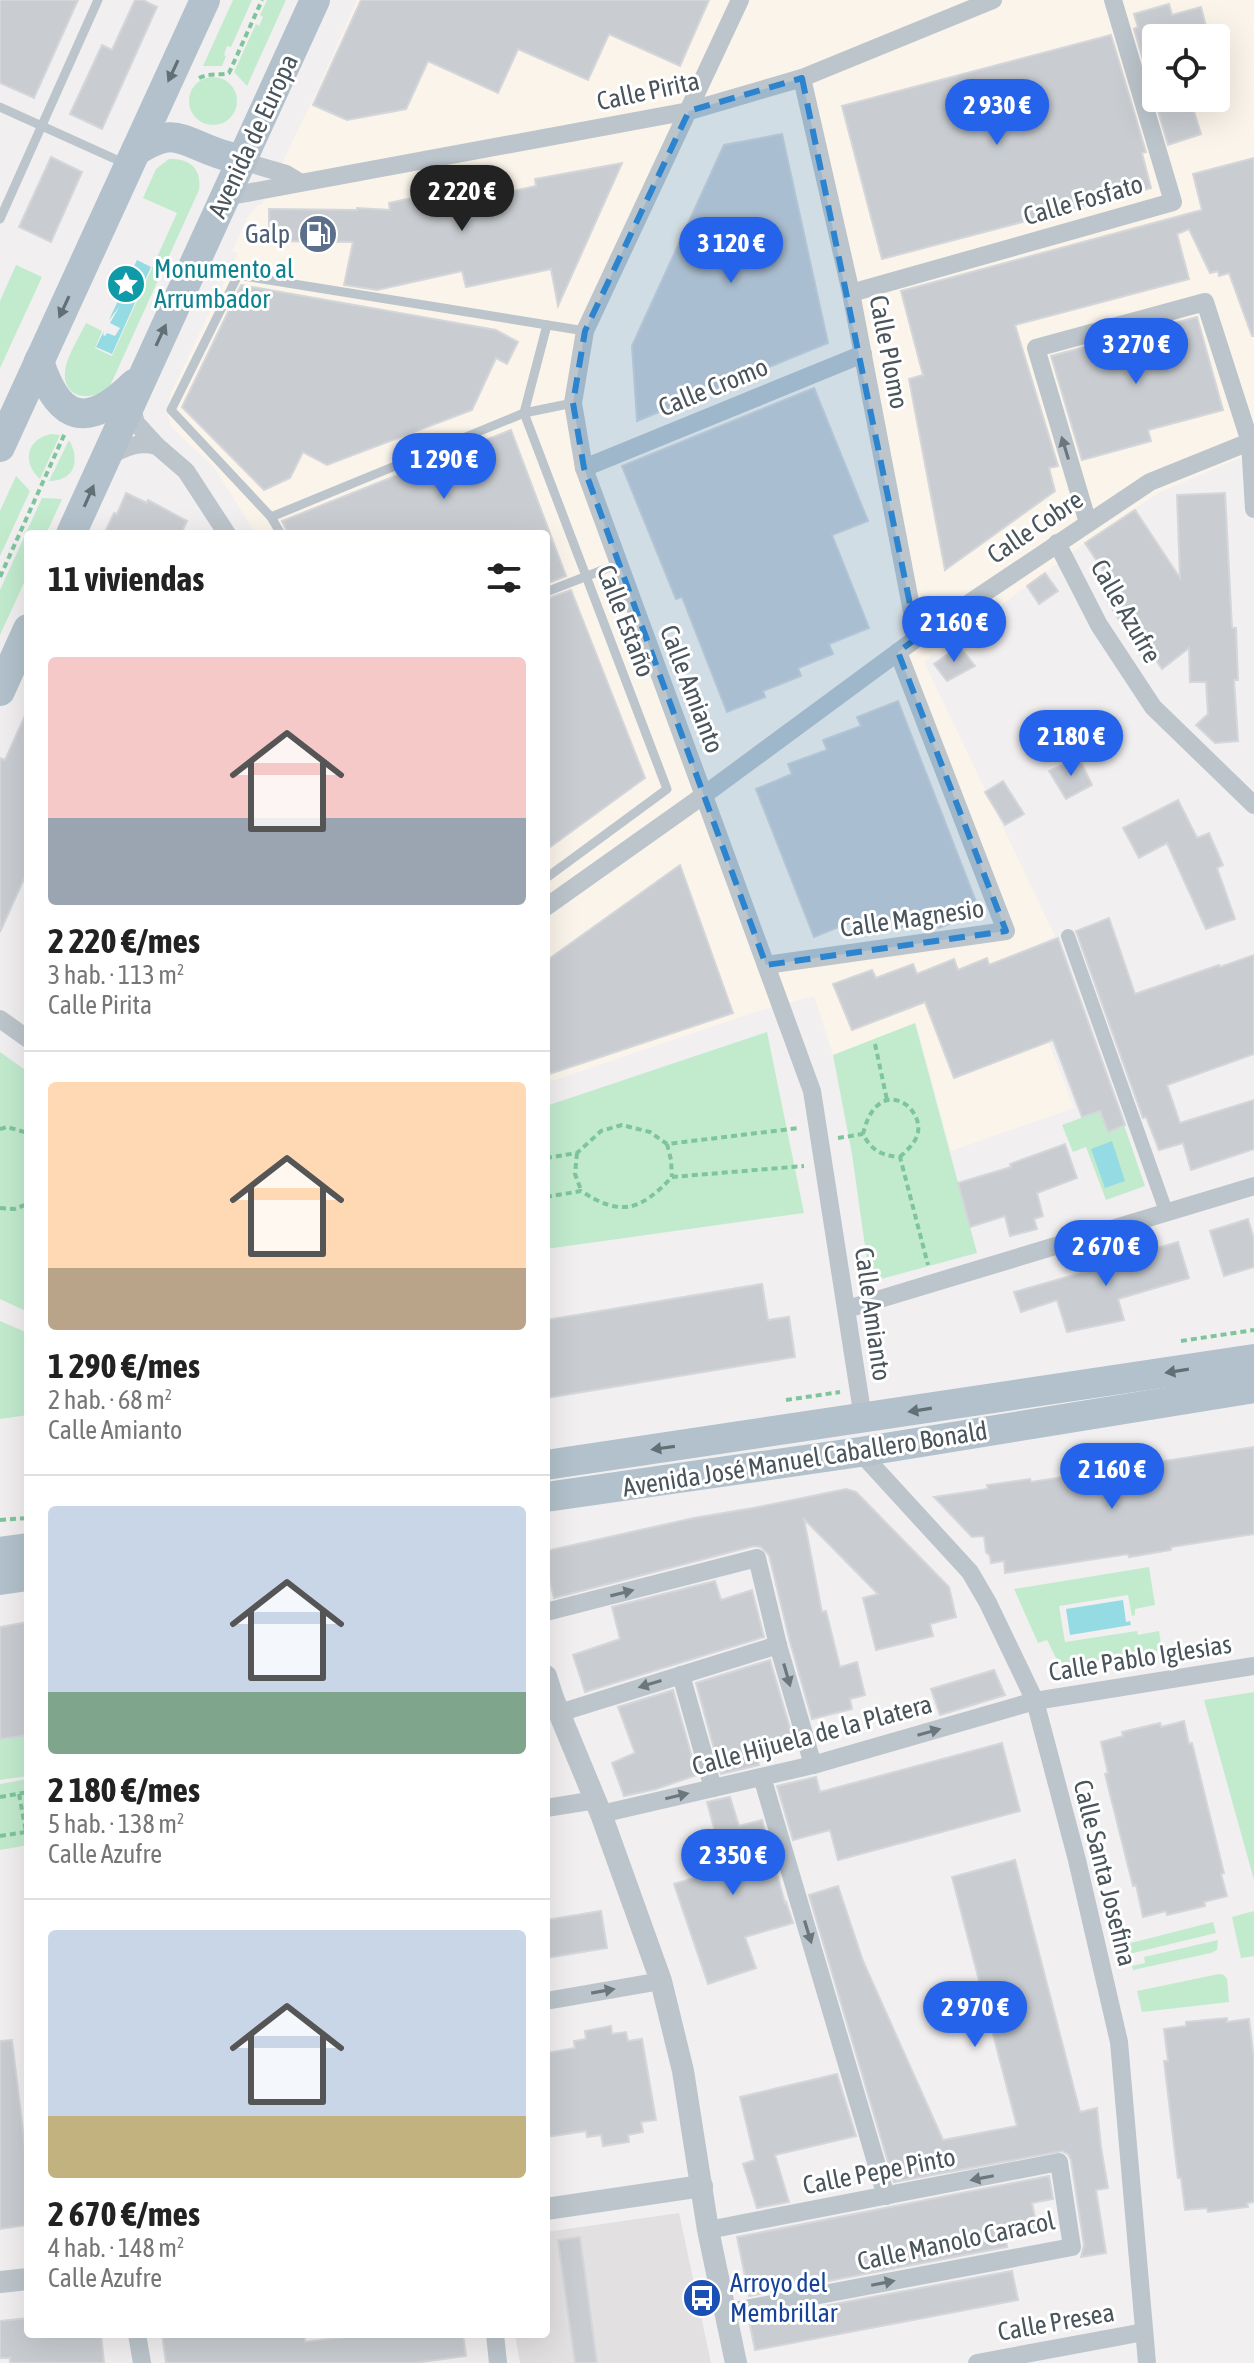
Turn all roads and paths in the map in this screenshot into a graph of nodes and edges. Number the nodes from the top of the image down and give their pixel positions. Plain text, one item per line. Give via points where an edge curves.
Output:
1 (98, 0) edge
2 (205, 0) edge
3 (262, 0) edge
4 (315, 0) edge
5 (740, 0) edge
6 (993, 0) edge
7 (1113, 0) edge
8 (802, 78) junction
9 (196, 79) dead end
10 (0, 107) edge
11 (689, 111) junction
12 (41, 126) junction
13 (247, 149) junction
14 (211, 151) junction
15 (132, 158) junction
16 (292, 178) junction
17 (227, 193) junction
18 (0, 219) edge
19 (851, 293) junction
20 (547, 325) junction
21 (585, 331) junction
22 (863, 354) junction
23 (39, 361) junction
24 (136, 390) junction
25 (573, 403) junction
26 (74, 413) junction
27 (524, 413) junction
28 (1252, 441) edge
29 (157, 446) junction
30 (0, 447) edge
31 (106, 457) junction
32 (584, 468) junction
33 (1254, 509) edge
34 (271, 517) junction
35 (1088, 523) junction
36 (73, 530) edge
37 (224, 530) edge
38 (279, 530) edge
39 (1057, 543) junction
40 (618, 564) junction
41 (586, 576) junction
42 (0, 577) edge
43 (550, 590) edge
44 (24, 638) edge
45 (917, 638) junction
46 (898, 652) junction
47 (0, 691) edge
48 (704, 795) junction
49 (1254, 805) edge
50 (550, 875) edge
51 (550, 904) edge
52 (1068, 936) dead end
53 (766, 965) junction
54 (0, 1019) edge
55 (24, 1036) edge
56 (875, 1044) dead end
57 (887, 1100) junction
58 (0, 1129) edge
59 (24, 1131) edge
60 (818, 1133) junction
61 (863, 1134) junction
62 (667, 1144) junction
63 (577, 1153) junction
64 (550, 1157) edge
65 (900, 1157) junction
66 (824, 1164) junction
67 (672, 1177) junction
68 (1254, 1186) edge
69 (581, 1191) junction
70 (550, 1196) edge
71 (24, 1205) edge
72 (0, 1208) edge
73 (1167, 1214) junction
74 (933, 1283) junction
75 (847, 1309) junction
76 (1254, 1359) edge
77 (1254, 1388) edge
78 (863, 1418) junction
79 (860, 1452) junction
80 (550, 1464) edge
81 (550, 1496) edge
82 (24, 1518) edge
83 (0, 1520) edge
84 (24, 1549) edge
85 (0, 1552) edge
86 (24, 1577) edge
87 (0, 1580) edge
88 (550, 1611) edge
89 (778, 1645) junction
90 (1254, 1666) edge
91 (681, 1675) junction
92 (1035, 1701) junction
93 (553, 1704) edge
94 (813, 1765) junction
95 (762, 1777) junction
96 (713, 1788) junction
97 (24, 1793) edge
98 (19, 1794) junction
99 (0, 1797) edge
100 (598, 1807) junction
101 (550, 1808) edge
102 (24, 1818) edge
103 (24, 1832) edge
104 (0, 1836) edge
105 (661, 1981) junction
106 (550, 2000) edge
107 (1059, 2162) joint
108 (702, 2186) junction
109 (886, 2196) junction
110 (550, 2208) edge
111 (708, 2230) junction
112 (24, 2279) edge
113 (0, 2282) edge
114 (724, 2313) junction
115 (1144, 2332) junction
116 (138, 2338) edge
117 (495, 2338) edge
118 (142, 2363) edge
119 (498, 2363) edge
120 (736, 2363) edge
121 (977, 2363) edge
122 (1147, 2363) edge

1 - 12 lane
2 -> 15 main road
3 - 9 path via 229,73
4 - 13 main road, Avenida de Europa
5 - 11 street, Calle Amianto
6 - 8 street, Calle Pirita
7 - 19 street, Calle Fosfato via 1173,202
8 - 11 street, Calle Pirita
8 - 19 street, Calle Plomo
10 - 12 lane
11 - 16 street, Calle Pirita
11 - 21 street, Calle Amianto
12 - 15 lane
12 - 18 lane
13 - 14 main road
13 - 16 street, Calle Pirita
13 - 17 main road, Avenida de Europa
14 - 15 main road via 179,136 150,142
14 - 17 main road via 228,174
15 -> 23 main road
16 - 17 street, Calle Pirita
24 -> 17 main road, Avenida de Europa
19 - 22 street, Calle Plomo
20 - 21 lane
20 - 27 lane
20 - 34 lane via 238,275 171,410
21 - 25 street, Calle Amianto
22 - 32 street, Calle Cromo
22 - 45 street, Calle Plomo
23 - 26 main road via 51,392
23 - 30 main road
24 - 26 main road via 106,409
24 - 29 street via 136,423
24 - 31 main road, Avenida de Europa
25 - 27 lane
25 - 32 street, Calle Amianto
26 - 42 path
27 - 34 lane
27 - 41 lane, Calle Estaño
28 - 33 street
28 - 35 street, Calle Cobre via 1150,482
35 -> 28 street via 1036,348 1205,302
29 - 31 street via 135,444
29 - 37 street via 186,471
36 -> 31 main road, Avenida de Europa
32 - 40 street, Calle Amianto
34 - 38 lane
35 - 39 street, Calle Cobre
39 - 45 street, Calle Cobre
39 - 49 street, Calle Azufre via 1099,625 1153,707
40 - 41 lane
40 - 48 street, Calle Amianto
41 - 43 lane
41 - 50 lane, Calle Estaño via 667,789
44 - 47 main road
45 - 46 street, Calle Cobre
46 - 48 street, Calle Cobre
46 - 53 street, Calle Magnesio via 1006,931
48 - 51 street, Calle Cobre
48 - 53 street, Calle Amianto
52 - 73 street
53 - 60 street, Calle Amianto via 812,1091
54 - 55 street
56 - 57 path
57 - 61 path via 874,1108
57 - 65 path via 903,1102 917,1119 919,1131
58 - 59 path
60 - 61 path
60 - 62 path
60 - 66 street, Calle Amianto
61 - 65 path via 886,1157
62 - 63 path via 650,1132 622,1125 601,1131
62 - 67 path
63 - 64 path
63 - 69 path via 575,1174
65 - 74 path
66 - 67 path
66 - 75 street, Calle Amianto
67 - 69 path via 656,1195 637,1205 617,1208
68 - 73 street
69 - 70 path
71 - 72 path
73 - 74 street
74 - 75 street
75 - 78 street, Calle Amianto
76 -> 78 main road, Avenida José Manuel Caballero Bonald
77 - 79 main road, Avenida José Manuel Caballero Bonald
78 -> 80 main road, Avenida José Manuel Caballero Bonald
79 - 81 main road, Avenida José Manuel Caballero Bonald
79 - 92 street, Calle Santa Josefina via 970,1572
82 - 83 path
84 - 85 main road
86 - 87 main road
88 -> 89 street via 757,1558
89 - 91 street
89 -> 94 street
90 - 92 street, Calle Pablo Iglesias
91 -> 93 street
91 - 96 street
94 -> 92 street, Calle Hijuela de la Platera
92 - 115 street, Calle Santa Josefina via 1119,2042
93 - 100 street
94 - 95 street, Calle Hijuela de la Platera
95 - 96 street, Calle Hijuela de la Platera
95 -> 109 street
100 -> 96 street, Calle Hijuela de la Platera
97 - 98 path
98 - 99 path
98 - 102 path
100 - 101 street, Calle Hijuela de la Platera
100 - 105 street
103 - 104 path
106 -> 105 street
105 - 108 street
107 -> 109 street, Calle Pepe Pinto
114 -> 107 street, Calle Manolo Caracol via 1072,2247
108 - 110 street
108 - 111 street
109 - 111 street, Calle Pepe Pinto
111 - 114 street
112 - 113 street
114 - 120 street
115 - 121 street, Calle Presea
115 - 122 street, Calle Santa Josefina
116 - 118 street
117 - 119 street

